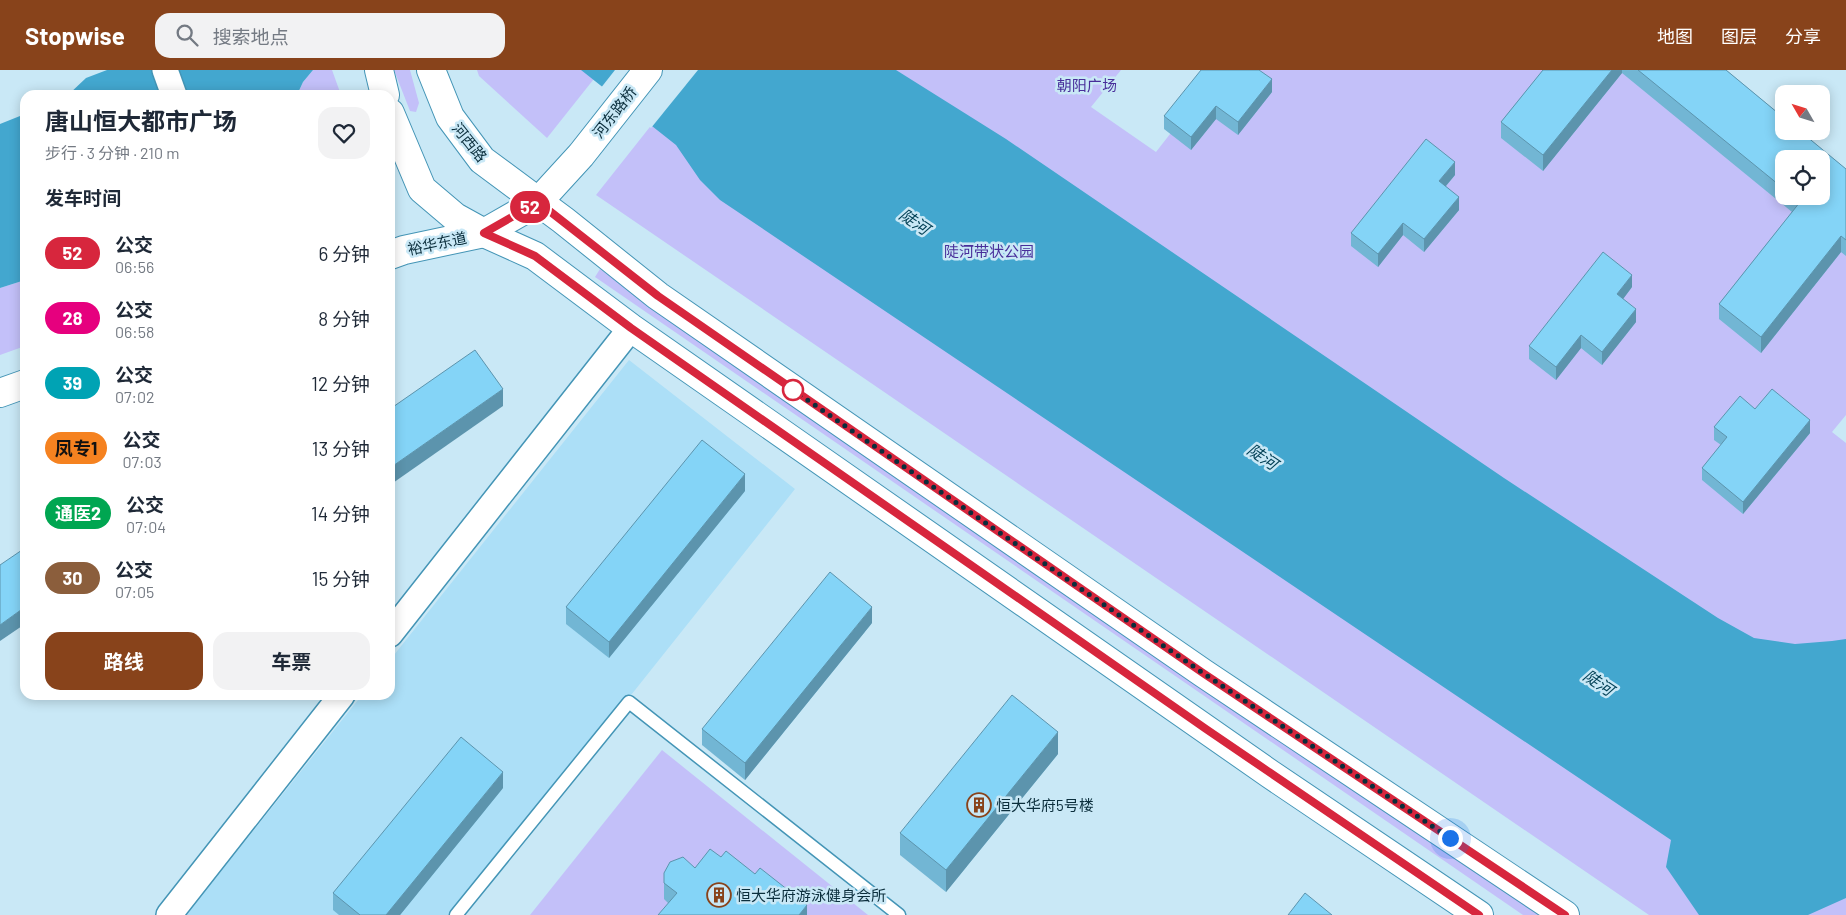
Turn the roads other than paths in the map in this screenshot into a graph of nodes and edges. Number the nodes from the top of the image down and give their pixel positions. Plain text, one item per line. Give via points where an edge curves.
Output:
1 (165, 70) edge
2 (378, 70) edge
3 (431, 70) edge
4 (648, 70) edge
5 (172, 90) edge
6 (384, 90) edge
7 (395, 126) edge
8 (538, 202) junction
9 (484, 233) junction
10 (395, 253) edge
11 (631, 328) junction
12 (20, 386) edge
13 (0, 393) edge
14 (395, 628) edge
15 (338, 700) edge
16 (169, 915) edge
17 (456, 915) edge
18 (898, 915) edge
19 (1479, 915) edge
20 (1565, 915) edge

1 - 5 street
2 - 6 main road
3 - 8 main road, 河西路 via 450,117 482,160
4 - 8 main road, 河东路桥 via 581,155
7 - 9 main road via 422,189 455,217
8 - 9 main road, 裕华东道
8 - 20 main road, 河西路 via 658,296 1203,673
9 - 10 main road, 裕华东道
9 - 11 main road via 535,256
11 - 14 street
11 - 19 main road via 1262,769
12 - 13 main road
15 - 16 street
17 - 18 lane via 628,702

